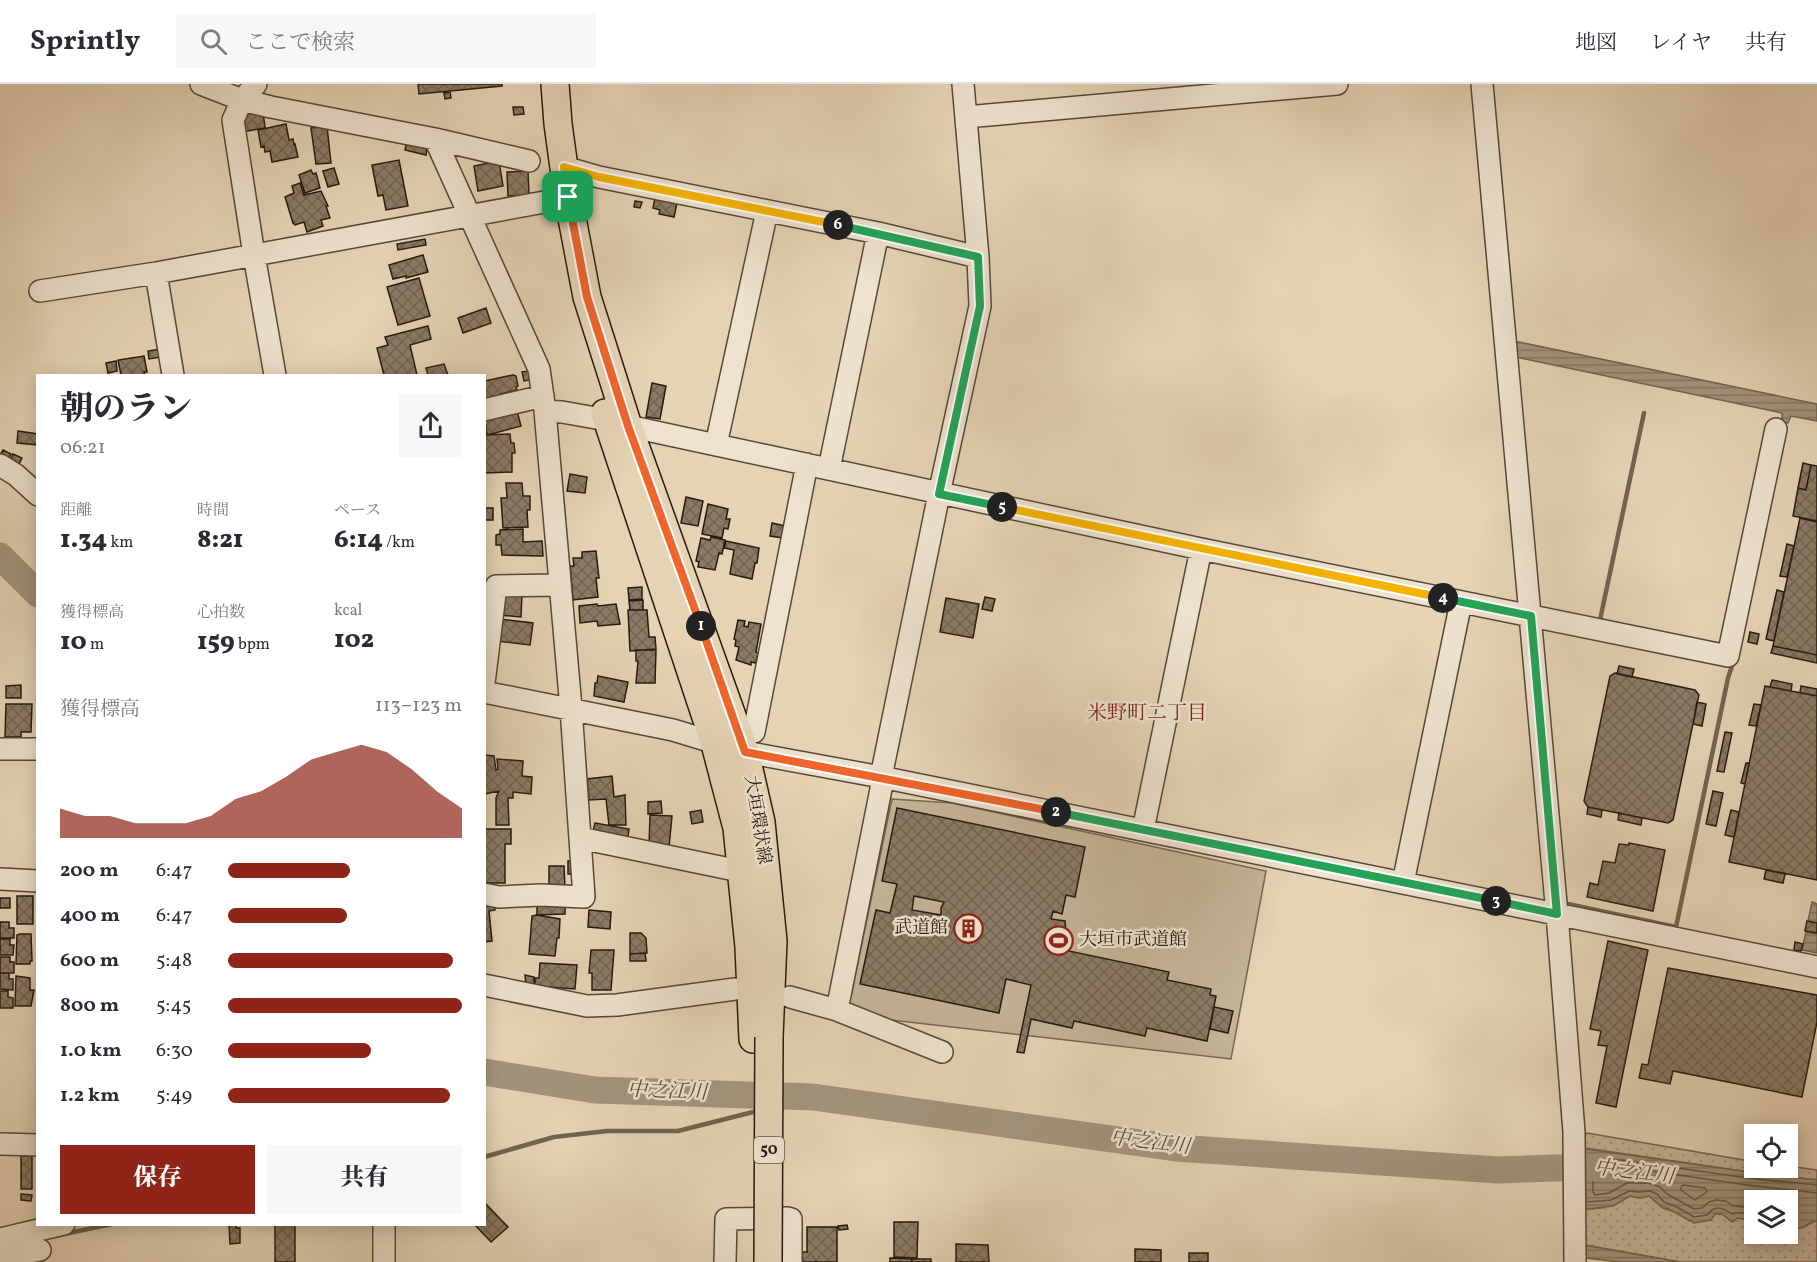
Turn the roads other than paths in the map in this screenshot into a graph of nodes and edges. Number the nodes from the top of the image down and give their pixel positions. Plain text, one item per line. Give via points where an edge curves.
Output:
1 (201, 84) edge
2 (537, 84) edge
3 (555, 84) edge
4 (963, 84) edge
5 (1337, 84) edge
6 (1482, 84) edge
7 (1223, 89) edge
8 (249, 92) edge
9 (966, 117) junction
10 (549, 123) junction
11 (435, 139) junction
12 (550, 161) junction
13 (550, 201) junction
14 (767, 211) junction
15 (470, 216) junction
16 (878, 233) junction
17 (254, 255) junction
18 (978, 255) junction
19 (156, 273) junction
20 (40, 291) dead end
21 (173, 374) edge
22 (275, 374) edge
23 (544, 404) junction
24 (486, 410) edge
25 (618, 423) junction
26 (1776, 429) dead end
27 (716, 445) junction
28 (807, 464) junction
29 (0, 465) edge
30 (829, 469) junction
31 (36, 493) edge
32 (939, 494) junction
33 (1202, 549) junction
34 (560, 585) junction
35 (1461, 602) junction
36 (1531, 616) junction
37 (486, 667) edge
38 (486, 692) edge
39 (570, 708) junction
40 (750, 742) junction
41 (715, 744) junction
42 (0, 749) edge
43 (36, 749) edge
44 (881, 777) junction
45 (1143, 830) junction
46 (580, 838) junction
47 (730, 869) dead end
48 (0, 879) edge
49 (36, 881) edge
50 (1403, 882) junction
51 (486, 894) edge
52 (1557, 914) junction
53 (1817, 967) edge
54 (486, 985) edge
55 (735, 989) dead end
56 (790, 996) dead end
57 (837, 1010) junction
58 (761, 1038) junction
59 (942, 1052) dead end
60 (0, 1144) edge
61 (36, 1145) edge
62 (61, 1226) edge
63 (384, 1226) edge
64 (0, 1239) edge
65 (39, 1241) edge
66 (0, 1258) edge
67 (384, 1262) edge
68 (725, 1262) edge
69 (750, 1262) edge
70 (768, 1262) edge
71 (791, 1262) edge
72 (1575, 1262) edge

1 - 8 street
2 - 10 main road, 大垣環状線 / 50
3 - 10 main road, 大垣環状線 / 50
4 - 9 street
5 - 7 street
6 - 36 street
7 - 9 street
8 - 11 street
8 - 17 street via 233,120
9 - 18 street
10 - 12 main road, 大垣環状線 / 50
11 - 12 street
11 - 15 street
12 - 13 main road, 大垣環状線 / 50
12 - 14 street via 599,177
12 - 25 main road, 大垣環状線 / 50
13 - 15 street
13 - 25 main road, 大垣環状線 / 50 via 571,301
14 - 16 street
14 - 27 street
15 - 17 street
15 - 23 street via 539,369
16 - 18 street
16 - 30 street
17 - 19 street
17 - 22 street
18 - 32 street via 980,306
19 - 20 street
19 - 21 street
23 - 24 street
23 - 25 street via 562,412
23 - 34 street
25 - 27 street
25 - 40 main road, 大垣環状線 / 50
25 - 41 main road, 大垣環状線 / 50
26 - 36 street via 1728,656
27 - 28 street
28 - 30 street
28 - 40 street
29 - 31 street
30 - 32 street
32 - 33 street
32 - 44 street
33 - 35 street
33 - 45 street
34 - 37 street via 496,586
34 - 39 street
35 - 36 street
35 - 50 street
36 - 52 street
38 - 39 street
39 - 41 street via 673,730
39 - 46 street
40 - 41 street
40 - 44 street
40 - 58 main road, 大垣環状線 / 50 via 773,941
41 - 58 main road, 大垣環状線 / 50 via 737,828
42 - 43 street
44 - 45 street
44 - 57 street
45 - 50 street
46 - 47 street
46 - 51 street via 584,897
48 - 49 street
50 - 52 street
52 - 53 street
52 - 72 street via 1574,1132
54 - 55 street via 588,1006
56 - 57 street
57 - 59 street
58 - 69 main road, 大垣環状線 / 50
58 - 70 main road, 大垣環状線 / 50, bridge
60 - 61 street
62 - 65 street
63 - 67 street
64 - 65 street
65 - 66 street
68 - 71 street via 726,1219 787,1218 791,1219

